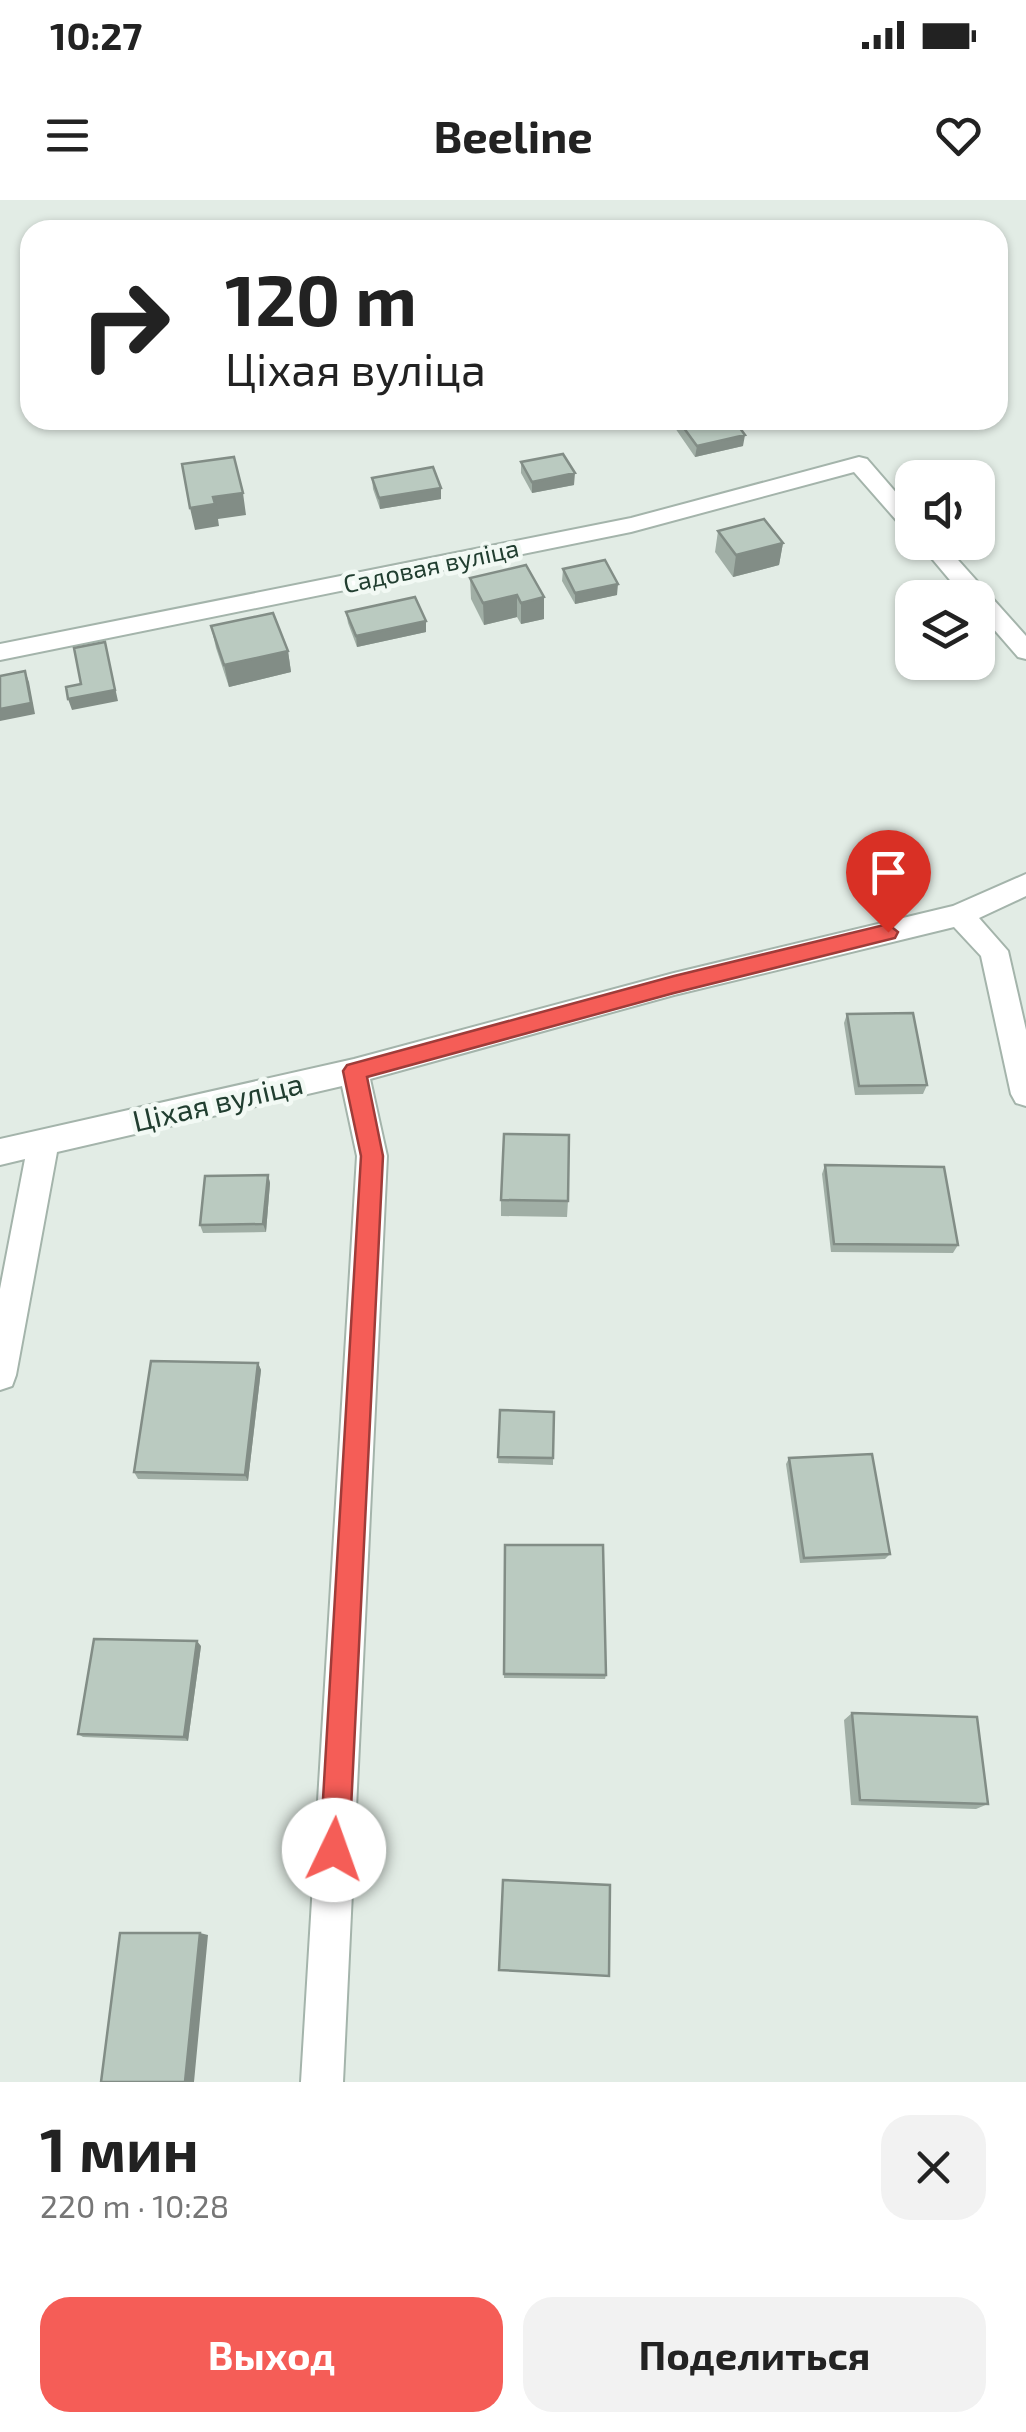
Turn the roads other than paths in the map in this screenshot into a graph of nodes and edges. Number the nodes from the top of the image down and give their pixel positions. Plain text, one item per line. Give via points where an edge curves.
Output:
1 (895, 505) edge
2 (945, 560) edge
3 (1026, 651) edge
4 (0, 652) edge
5 (1026, 884) edge
6 (959, 915) junction
7 (354, 1071) junction
8 (1026, 1094) edge
9 (42, 1144) junction
10 (0, 1152) edge
11 (0, 1375) edge
12 (322, 2082) edge

1 - 4 street, Садовая вуліца via 859,464 631,525
2 - 3 street
5 - 6 street, Ціхая вуліца
6 - 7 street, Ціхая вуліца
6 - 8 street via 994,951
7 - 9 street, Ціхая вуліца
7 - 12 street via 372,1156
9 - 10 street, Ціхая вуліца
9 - 11 street

